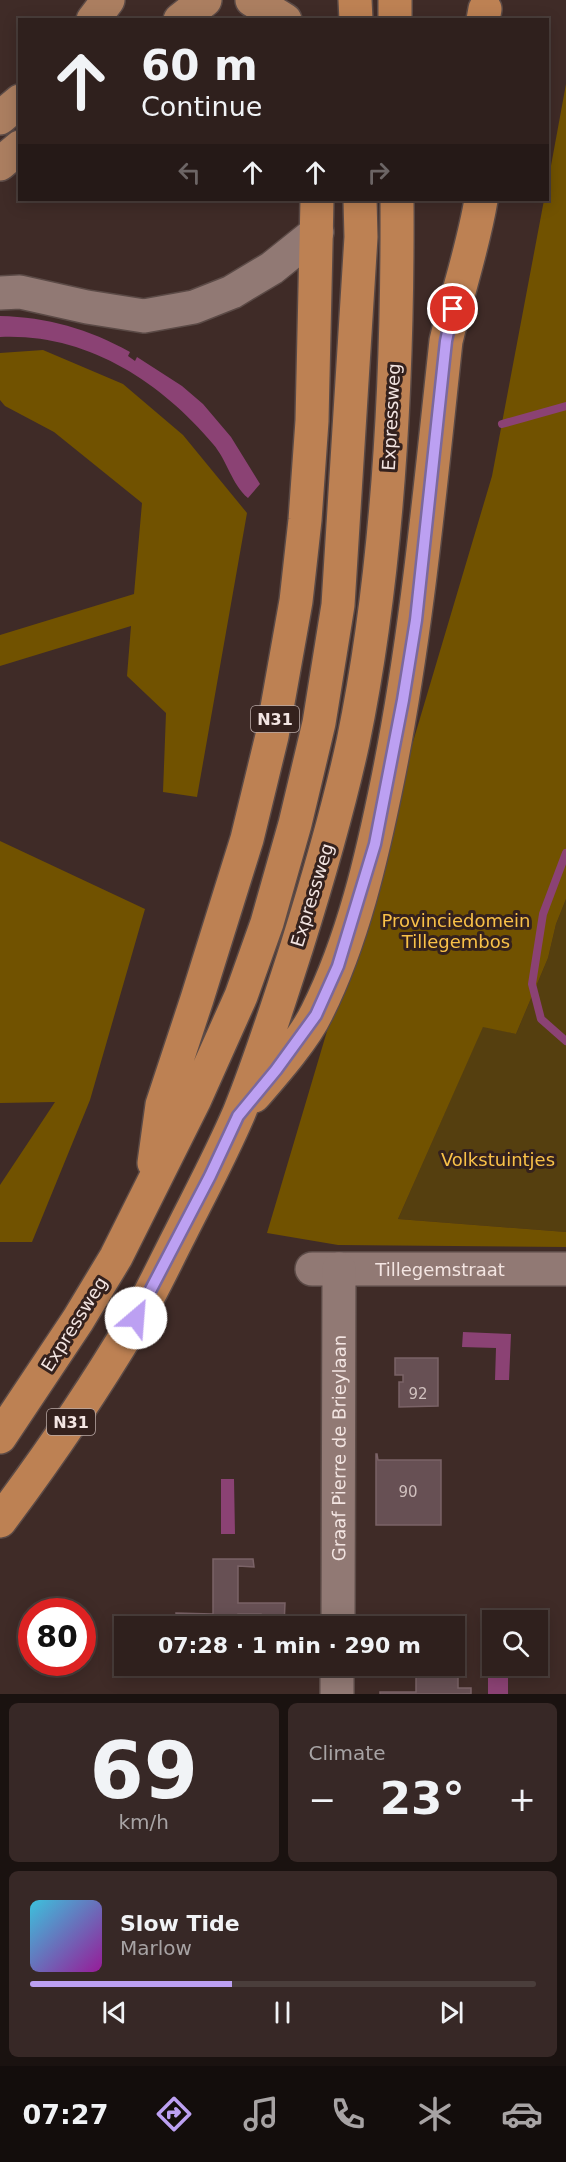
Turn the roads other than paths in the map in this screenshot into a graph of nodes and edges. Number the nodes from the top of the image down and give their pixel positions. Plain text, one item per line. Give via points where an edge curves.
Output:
1 (108, 0) edge
2 (206, 0) edge
3 (252, 0) edge
4 (355, 0) edge
5 (395, 0) edge
6 (94, 18) edge
7 (183, 18) edge
8 (282, 18) edge
9 (356, 18) edge
10 (395, 18) edge
11 (18, 103) edge
12 (0, 118) edge
13 (18, 149) edge
14 (0, 164) edge
15 (317, 201) edge
16 (360, 201) edge
17 (397, 201) edge
18 (481, 201) edge
19 (317, 232) junction
20 (0, 292) edge
21 (238, 1116) junction
22 (149, 1192) junction
23 (325, 1269) joint
24 (566, 1269) edge
25 (0, 1437) edge
26 (0, 1521) edge
27 (338, 1616) edge
28 (337, 1676) edge
29 (337, 1694) edge

1 - 6 main road
2 - 7 main road
3 - 8 main road
4 - 9 highway
5 - 10 highway
11 - 12 main road
13 - 14 main road
15 - 19 highway, N31
16 - 22 highway, Expressweg / N31 via 338,605 319,723 274,901 245,985
17 - 21 highway, Expressweg / N31 via 396,334 389,461 375,612 353,740 331,835
18 - 21 highway, N31 via 446,341 416,620 375,844 338,966 316,1015
19 - 20 street via 272,268 232,292 194,307 144,316 20,292
19 - 22 highway, N31 via 312,421 298,578 286,657 247,839 162,1105
21 - 26 highway, Expressweg / N31 via 136,1318 89,1396
22 - 25 highway, Expressweg / N31 via 116,1257
23 - 24 street, Tillegemstraat
23 - 27 street, Graaf Pierre de Brieylaan
28 - 29 street

